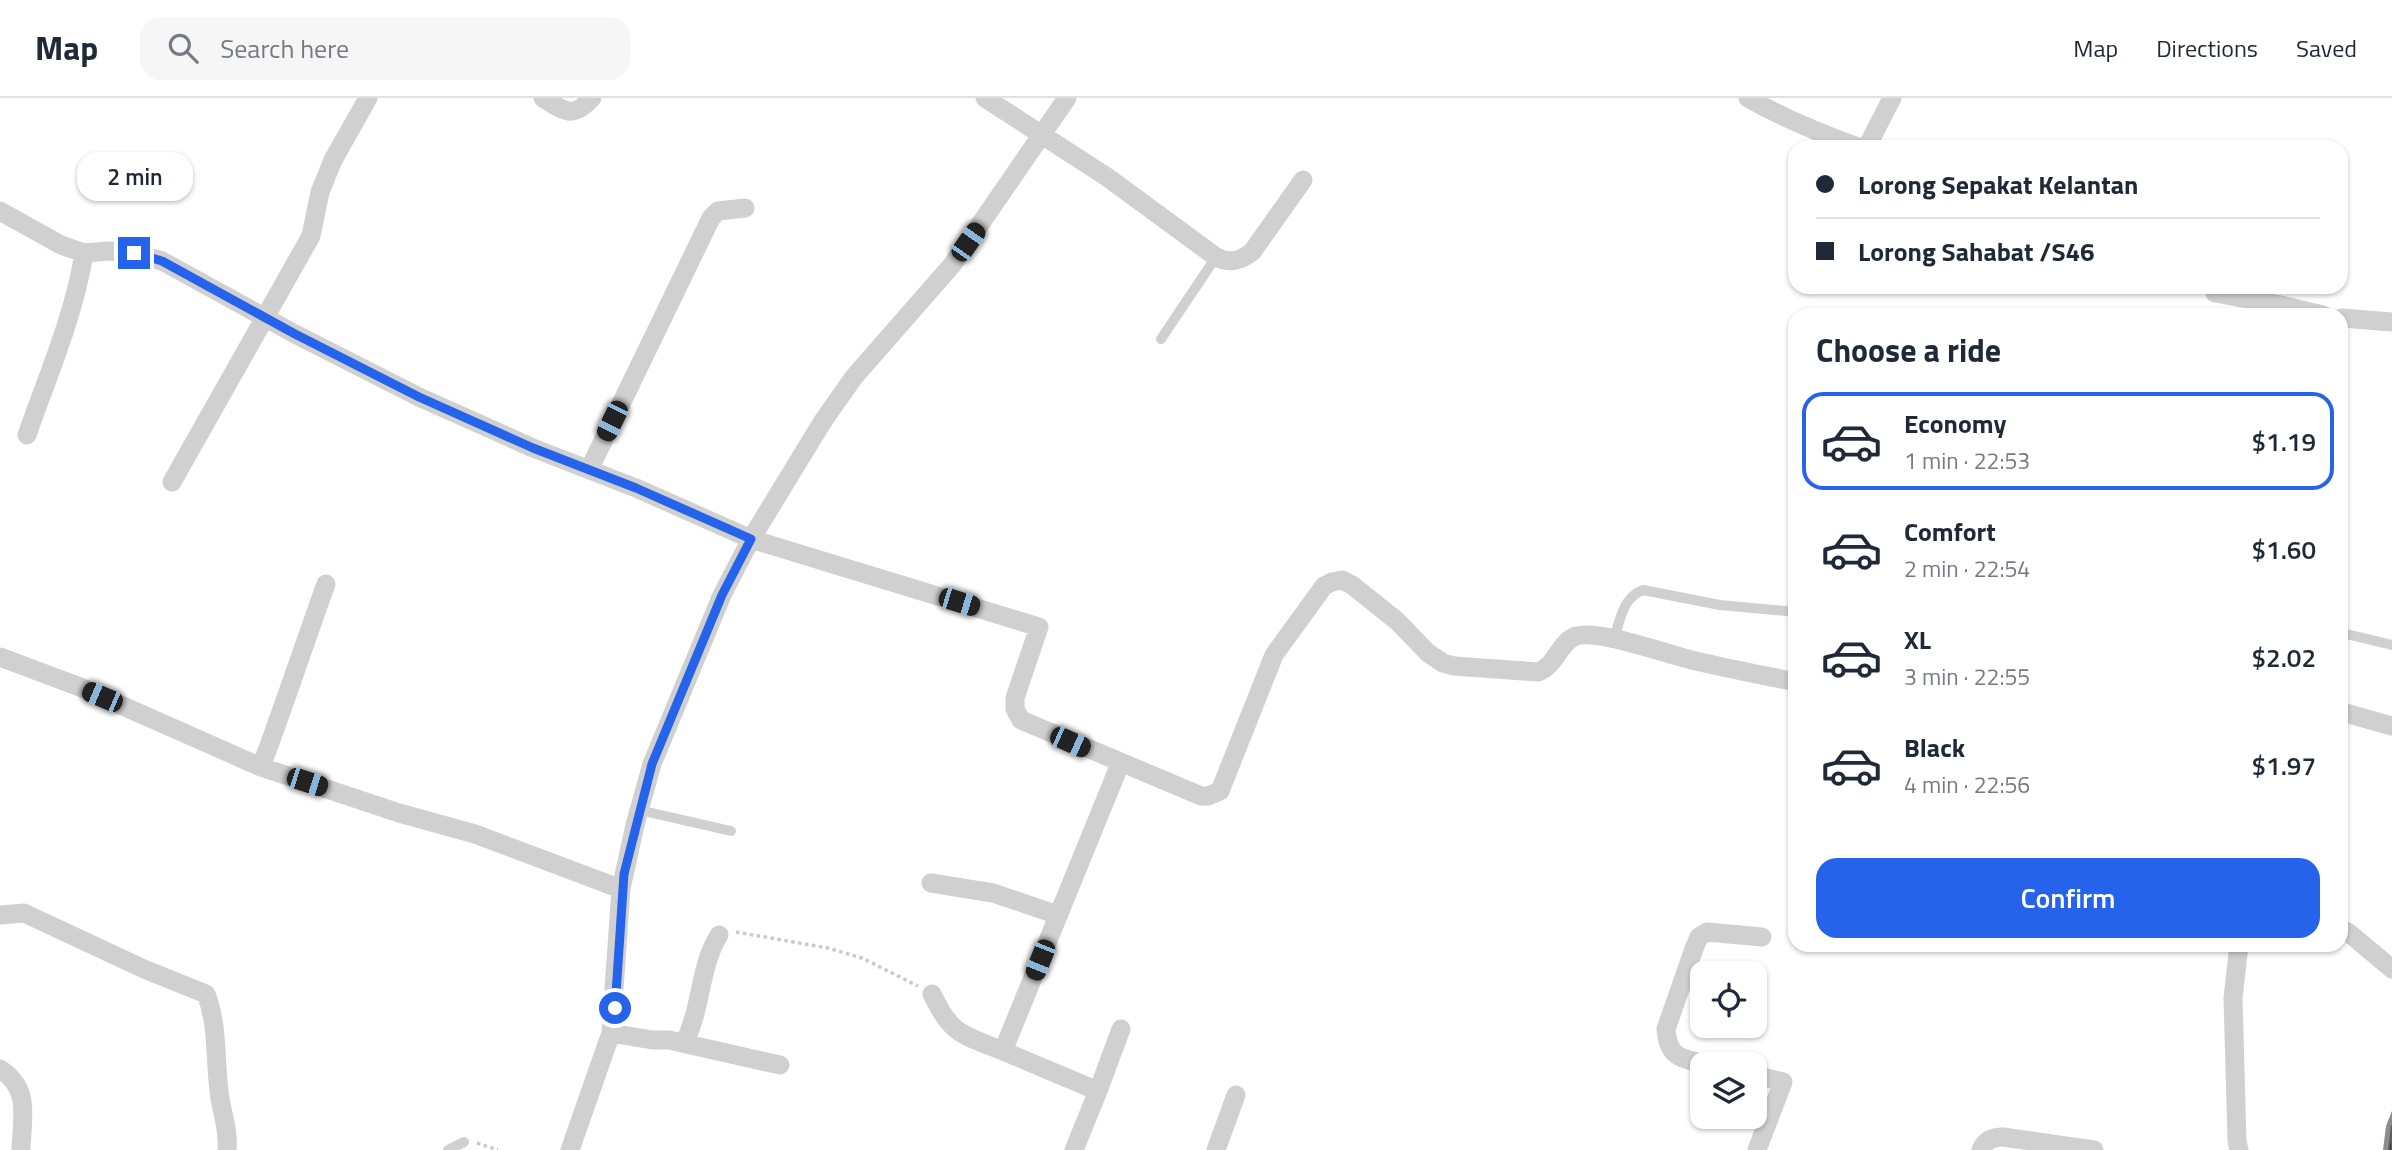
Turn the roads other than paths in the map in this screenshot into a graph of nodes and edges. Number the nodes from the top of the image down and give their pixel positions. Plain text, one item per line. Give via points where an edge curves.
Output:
1 (368, 98) edge
2 (543, 98) edge
3 (592, 98) edge
4 (985, 98) edge
5 (1067, 98) edge
6 (1748, 98) edge
7 (1892, 98) edge
8 (1042, 133) junction
9 (1840, 140) edge
10 (1871, 140) edge
11 (1303, 180) dead end
12 (745, 208) dead end
13 (0, 211) edge
14 (84, 253) junction
15 (1216, 257) junction
16 (2221, 294) edge
17 (2296, 308) edge
18 (266, 318) junction
19 (2348, 318) edge
20 (2392, 322) edge
21 (1161, 339) dead end
22 (27, 435) dead end
23 (589, 470) junction
24 (172, 482) dead end
25 (751, 539) junction
26 (326, 583) dead end
27 (1788, 611) edge
28 (2348, 634) edge
29 (1614, 639) junction
30 (2392, 645) edge
31 (0, 657) edge
32 (1788, 680) edge
33 (2348, 714) edge
34 (2392, 726) edge
35 (1120, 764) junction
36 (261, 767) junction
37 (639, 810) junction
38 (731, 831) dead end
39 (931, 883) dead end
40 (621, 889) junction
41 (0, 915) edge
42 (1058, 915) junction
43 (2348, 932) edge
44 (719, 935) road end
45 (1762, 937) dead end
46 (2238, 952) edge
47 (2392, 969) edge
48 (932, 994) road end
49 (1121, 1029) dead end
50 (611, 1033) junction
51 (684, 1043) junction
52 (1003, 1051) junction
53 (1690, 1061) edge
54 (780, 1065) dead end
55 (0, 1069) edge
56 (1767, 1078) edge
57 (1098, 1091) junction
58 (1236, 1095) dead end
59 (1767, 1122) edge
60 (1764, 1129) edge
61 (464, 1142) road end
62 (22, 1150) edge
63 (227, 1150) edge
64 (448, 1150) edge
65 (570, 1150) edge
66 (1074, 1150) edge
67 (1216, 1150) edge
68 (1756, 1150) edge
69 (1981, 1150) edge
70 (2094, 1150) edge
71 (2239, 1150) edge

1 - 18 street via 333,160 320,192 311,236
2 - 3 street via 570,112 582,109
4 - 8 street
5 - 8 street
6 - 9 street
7 - 10 street
8 - 15 street
8 - 25 street via 952,265 854,377
11 - 15 street via 1252,252 1242,260
12 - 23 street via 718,211 711,218
13 - 14 street
14 - 18 street via 134,253 162,261
14 - 22 street via 79,287
15 - 21 lane
16 - 17 street
18 - 23 street via 419,397
18 - 24 street
19 - 20 street
23 - 25 street
25 - 35 street via 1039,626 1015,698 1021,720
25 - 37 street via 722,595 661,742
26 - 36 street
27 - 29 lane via 1720,605 1643,590 1627,600
28 - 30 lane
29 - 32 street
29 - 35 street via 1574,637 1538,672 1454,666 1428,653 1352,585 1332,582 1324,586 1274,655 1220,790 1199,795
31 - 36 street
33 - 34 street
35 - 42 street
36 - 40 street via 475,834
37 - 38 lane
37 - 40 street
39 - 42 street via 993,892
40 - 50 street
41 - 63 street via 24,913 206,994
42 - 52 street
43 - 47 street
44 - 51 street via 711,947 693,1025
45 - 53 street via 1707,932 1699,937 1665,1029 1671,1052
46 - 71 street via 2233,998
48 - 52 street via 946,1022 957,1032
49 - 57 street
50 - 51 street
50 - 65 street
51 - 54 street
52 - 57 street
55 - 62 street via 16,1081 23,1099
56 - 59 street via 1783,1082
57 - 66 street
58 - 67 street
60 - 68 street
61 - 64 lane
69 - 70 street via 1987,1142 2004,1137

